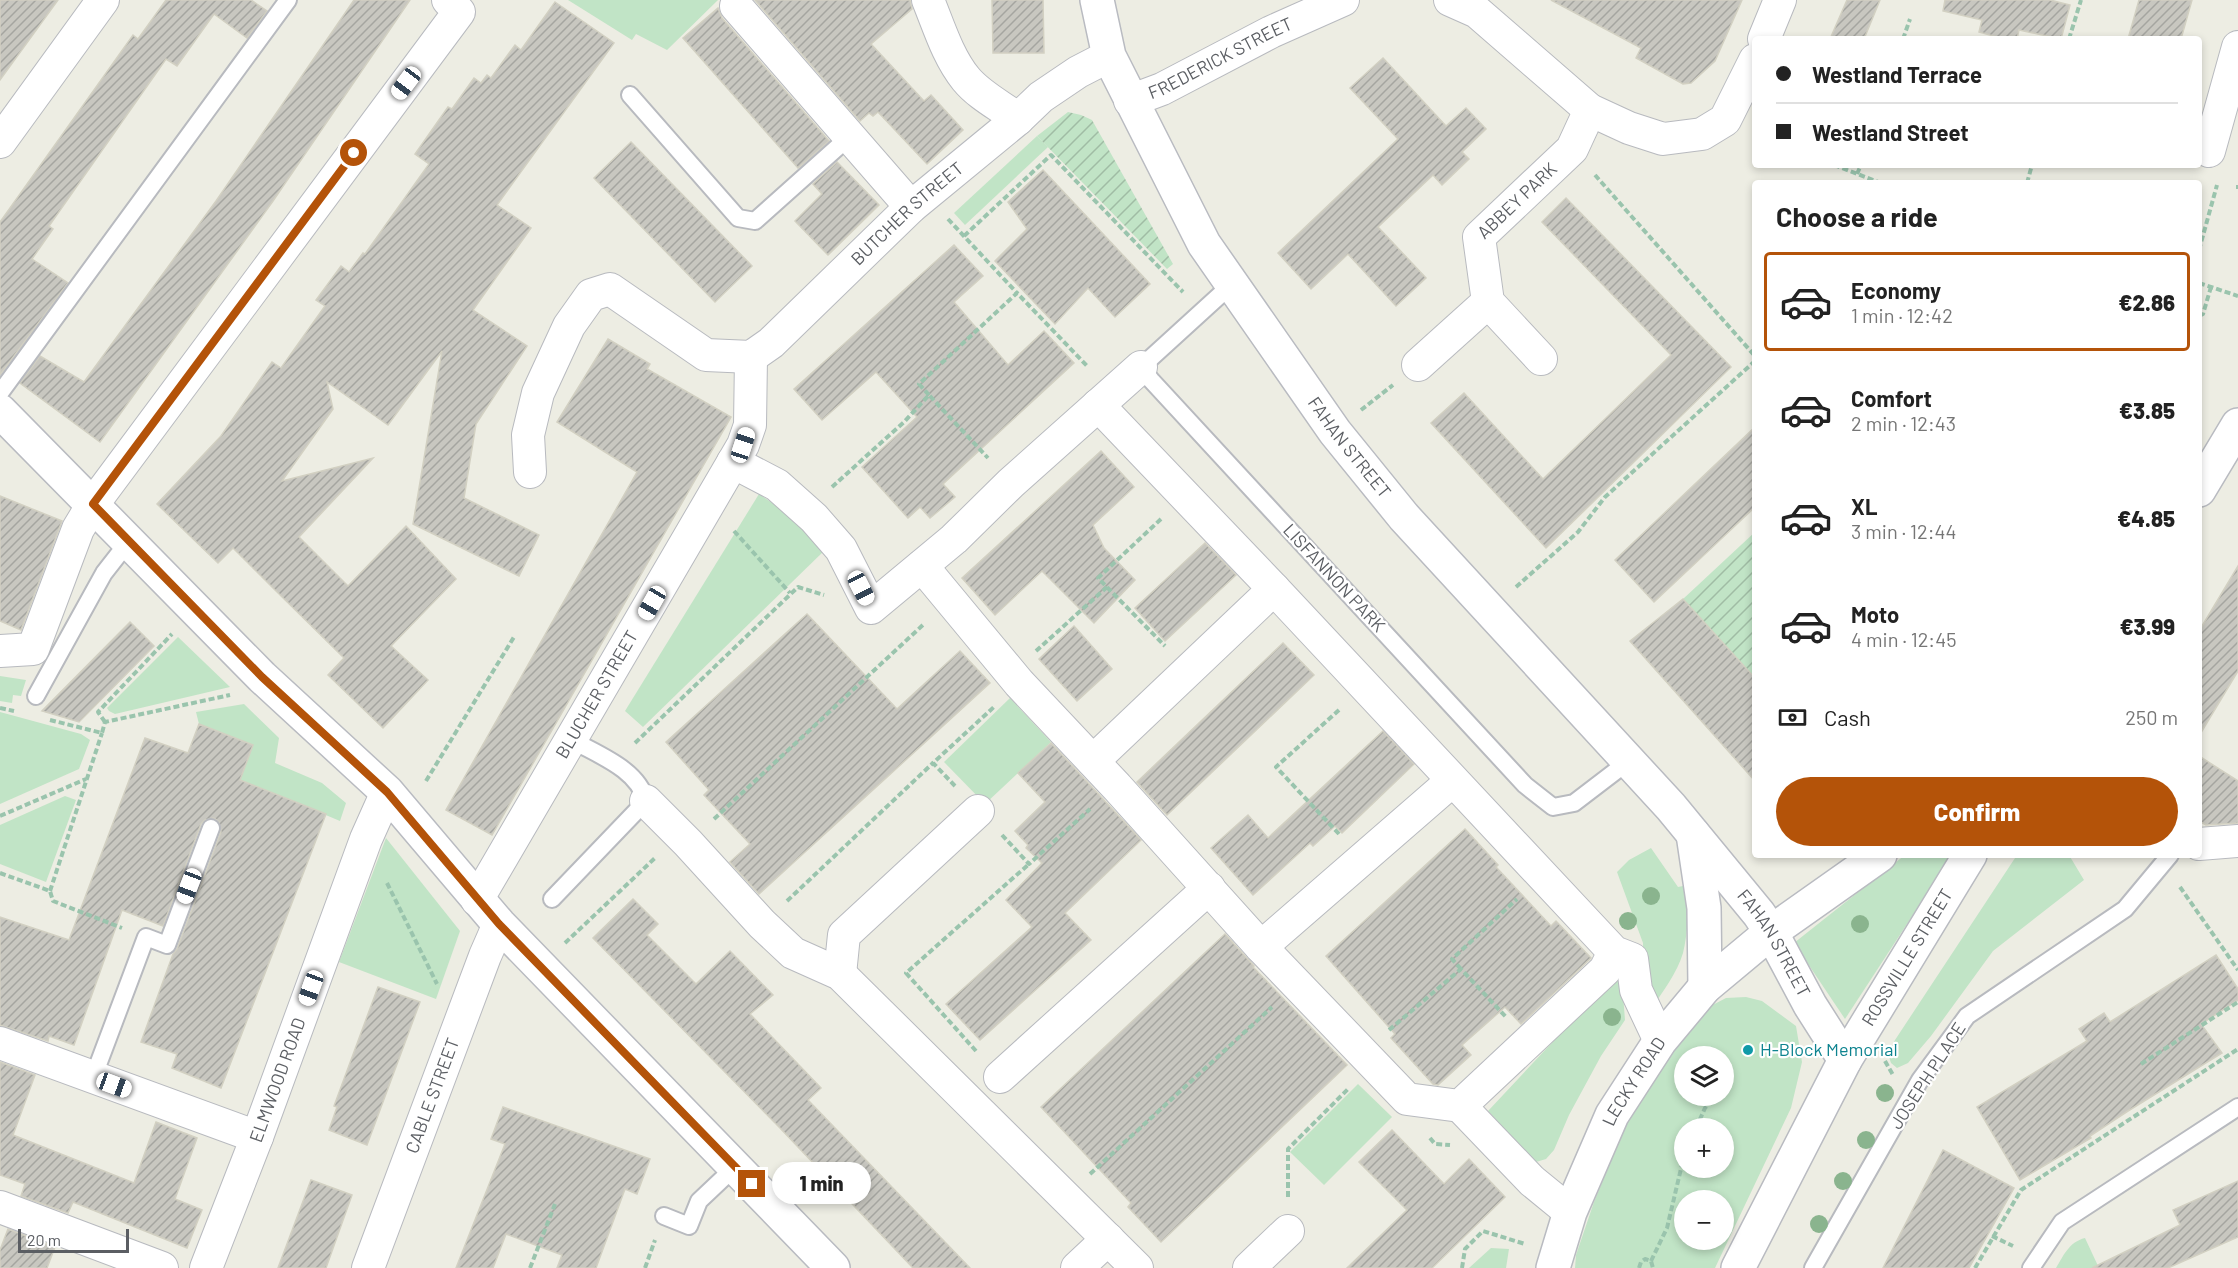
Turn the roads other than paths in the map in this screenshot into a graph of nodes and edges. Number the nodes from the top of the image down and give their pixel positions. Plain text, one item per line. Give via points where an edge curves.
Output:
1 (103, 0) edge
2 (288, 0) edge
3 (928, 0) edge
4 (1097, 0) edge
5 (1343, 0) edge
6 (1450, 0) edge
7 (1780, 0) edge
8 (454, 6) edge
9 (736, 6) dead end
10 (1765, 36) edge
11 (2238, 46) edge
12 (1109, 56) junction
13 (1752, 66) edge
14 (630, 95) dead end
15 (1130, 101) junction
16 (1590, 110) junction
17 (1018, 119) junction
18 (849, 137) junction
19 (0, 142) edge
20 (2209, 150) road end
21 (918, 201) junction
22 (1231, 285) junction
23 (1488, 302) junction
24 (751, 357) junction
25 (1541, 359) dead end
26 (1418, 365) road end
27 (1141, 367) junction
28 (0, 393) edge
29 (1105, 398) junction
30 (0, 411) edge
31 (2238, 425) edge
32 (733, 462) junction
33 (530, 472) dead end
34 (2202, 485) edge
35 (93, 504) junction
36 (129, 541) junction
37 (922, 566) junction
38 (1274, 589) junction
39 (0, 651) edge
40 (36, 696) dead end
41 (572, 740) junction
42 (1093, 761) junction
43 (1629, 761) junction
44 (1452, 781) junction
45 (646, 801) junction
46 (397, 804) junction
47 (978, 811) road end
48 (212, 828) dead end
49 (1692, 833) junction
50 (2238, 841) edge
51 (2202, 844) edge
52 (1876, 858) edge
53 (1968, 858) edge
54 (2166, 860) edge
55 (1209, 888) junction
56 (477, 900) junction
57 (552, 900) dead end
58 (499, 924) junction
59 (1771, 932) junction
60 (1261, 946) junction
61 (1614, 952) junction
62 (840, 974) junction
63 (1705, 987) junction
64 (1660, 1041) junction
65 (0, 1043) edge
66 (1845, 1060) junction
67 (1000, 1077) road end
68 (93, 1078) junction
69 (1460, 1106) junction
70 (2238, 1107) edge
71 (257, 1137) junction
72 (735, 1167) junction
73 (0, 1207) edge
74 (1570, 1212) junction
75 (664, 1216) dead end
76 (1288, 1231) road end
77 (1108, 1239) junction
78 (1555, 1261) edge
79 (162, 1268) edge
80 (206, 1268) edge
81 (368, 1268) edge
82 (833, 1268) edge
83 (1077, 1268) edge
84 (1137, 1268) edge
85 (1249, 1268) edge
86 (1738, 1268) edge
87 (1813, 1268) edge
88 (2031, 1268) edge

1 - 19 street
2 - 28 lane
3 - 17 street via 953,60 967,81
4 - 12 main road, FAHAN STREET
5 - 15 street, FREDERICK STREET
6 - 16 street via 1477,12
7 - 10 street
8 - 35 street
9 - 18 street
11 - 20 street
12 - 15 main road, FAHAN STREET
12 - 17 street, BUTCHER STREET via 1041,97
13 - 16 street via 1725,120 1702,134 1663,139
14 - 18 lane via 738,218 755,221
15 - 22 main road, FAHAN STREET via 1204,244
16 - 23 street, ABBEY PARK via 1572,149 1479,237
17 - 21 street, BUTCHER STREET
18 - 21 street
21 - 24 street, BUTCHER STREET via 771,343
22 - 27 lane
22 - 43 main road, FAHAN STREET via 1335,432 1404,517
23 - 25 street
23 - 26 street
24 - 32 street, BLUCHER STREET via 750,425
24 - 33 street via 706,355 610,289 591,295 569,326 538,393 528,435
27 - 29 street
27 - 43 lane, LISFANNON PARK via 1525,785 1553,807 1574,803
29 - 37 street
29 - 38 street via 1185,496
30 - 35 main road
31 - 34 main road
32 - 37 street via 777,485 806,510 841,549 871,608
32 - 41 street, BLUCHER STREET
35 - 36 main road
35 - 39 street via 78,529 33,649
36 - 40 lane via 104,573
36 - 46 main road via 262,677
37 - 42 street via 1015,678
38 - 42 street
38 - 44 street
41 - 45 lane via 625,770 643,789
41 - 56 street, BLUCHER STREET
42 - 55 street
43 - 49 main road, FAHAN STREET
44 - 60 street
44 - 61 street
45 - 57 lane
45 - 62 street via 793,953
46 - 56 main road
46 - 71 street, ELMWOOD ROAD via 366,839
47 - 62 street via 844,935
48 - 68 lane via 167,945 146,937
49 - 59 main road, FAHAN STREET
49 - 63 main road via 1704,908
50 - 51 street
52 - 59 main road
53 - 66 main road, ROSSVILLE STREET
54 - 87 lane, JOSEPH PLACE via 2125,909 1966,1017 1920,1080
55 - 60 street
55 - 67 street
56 - 58 main road
58 - 72 main road
58 - 81 street, CABLE STREET
59 - 63 main road, LECKY ROAD
59 - 66 main road, FAHAN STREET
60 - 69 street via 1407,1099
61 - 64 street via 1632,959 1636,990
61 - 69 street via 1605,970
62 - 77 street
63 - 64 main road, LECKY ROAD
64 - 74 main road, LECKY ROAD via 1612,1115
65 - 68 street
66 - 86 main road
68 - 71 street
69 - 74 street via 1532,1181
70 - 88 lane via 2062,1222
71 - 80 street, ELMWOOD ROAD
72 - 75 lane via 699,1201 689,1226
72 - 82 main road
73 - 79 street
74 - 78 main road, LECKY ROAD
76 - 85 street
77 - 83 street
77 - 84 street

